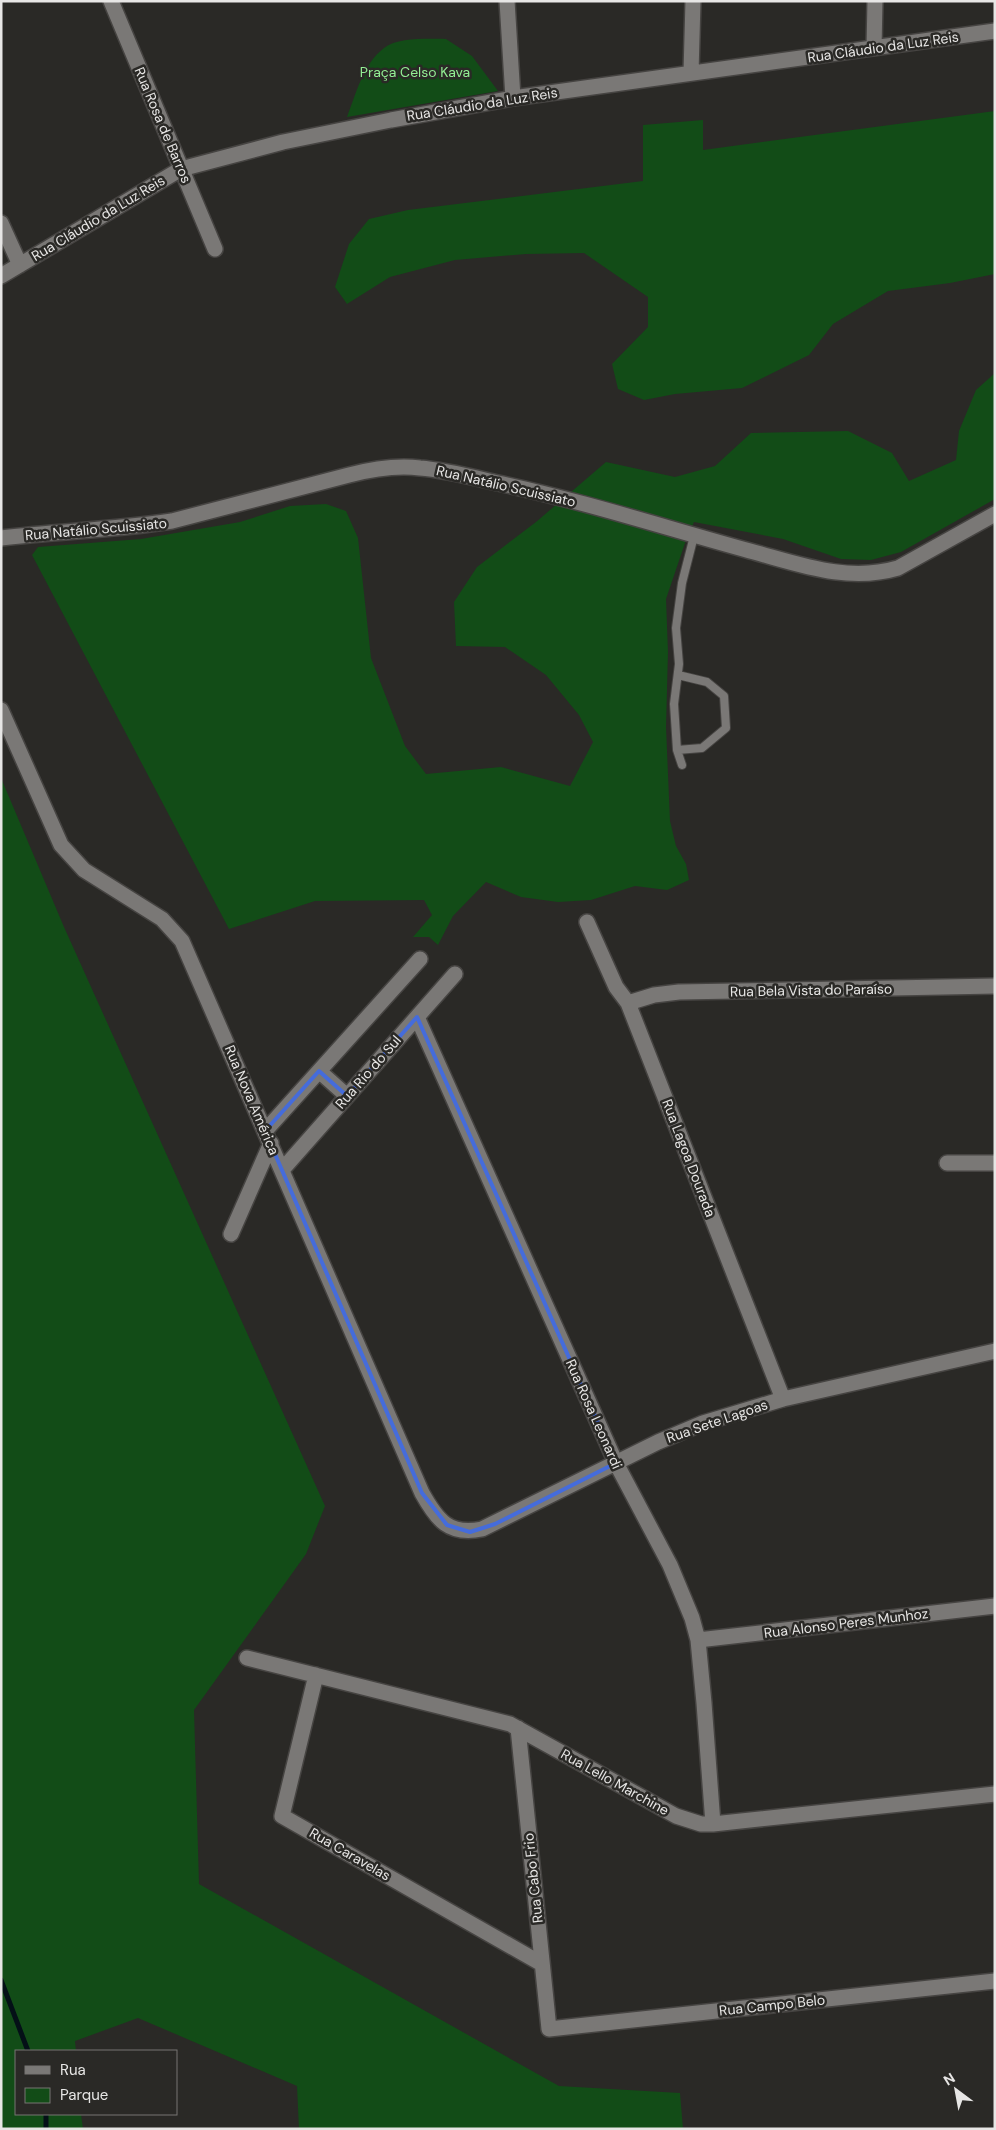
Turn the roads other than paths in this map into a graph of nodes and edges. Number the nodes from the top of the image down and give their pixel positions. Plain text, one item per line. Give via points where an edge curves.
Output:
1 (111, 1) edge
2 (507, 1) edge
3 (693, 1) edge
4 (875, 1) edge
5 (995, 31) edge
6 (874, 48) junction
7 (691, 73) junction
8 (513, 98) junction
9 (182, 169) junction
10 (1, 223) edge
11 (215, 249) dead end
12 (20, 265) junction
13 (1, 276) edge
14 (995, 514) edge
15 (694, 536) junction
16 (1, 538) edge
17 (678, 675) junction
18 (1, 710) edge
19 (677, 750) junction
20 (682, 765) dead end
21 (587, 922) dead end
22 (420, 958) dead end
23 (455, 974) dead end
24 (995, 986) edge
25 (628, 1003) junction
26 (417, 1017) junction
27 (319, 1071) junction
28 (347, 1096) junction
29 (268, 1137) junction
30 (947, 1162) dead end
31 (995, 1163) edge
32 (282, 1170) junction
33 (230, 1234) dead end
34 (995, 1351) edge
35 (783, 1398) junction
36 (616, 1463) junction
37 (454, 1529) joint
38 (995, 1606) edge
39 (698, 1640) junction
40 (247, 1658) dead end
41 (316, 1675) junction
42 (518, 1728) junction
43 (995, 1794) edge
44 (713, 1824) junction
45 (542, 1964) junction
46 (995, 1981) edge
47 (549, 2029) joint

1 - 9 street, Rua Rosa de Barros
2 - 8 street
3 - 7 street
4 - 6 street
5 - 6 street, Rua Cláudio da Luz Reis
6 - 7 street, Rua Cláudio da Luz Reis
7 - 8 street, Rua Cláudio da Luz Reis
8 - 9 street, Rua Cláudio da Luz Reis via 336,130
9 - 11 street, Rua Rosa de Barros
9 - 12 street, Rua Cláudio da Luz Reis
10 - 12 street
12 - 13 street, Rua Cláudio da Luz Reis
14 - 15 street, Rua Natálio Scuissiato via 898,568 866,575 830,572
15 - 16 street, Rua Natálio Scuissiato via 558,496 446,472 396,467 349,474 172,522
15 - 17 lane via 682,583 676,628
17 - 19 lane via 674,704
17 - 19 lane via 708,682 724,696 726,728 702,748
18 - 29 street, Rua Nova América via 61,845 84,870 162,918 182,941
19 - 20 lane
21 - 25 street, Rua Lagoa Dourada via 616,987
22 - 27 street
23 - 26 street, Rua Rio do Sul
24 - 25 street, Rua Bela Vista do Paraíso via 679,992
25 - 35 street, Rua Lagoa Dourada
26 - 28 street, Rua Rio do Sul
26 - 36 street, Rua Rosa Leonardi
27 - 28 street
27 - 29 street
28 - 32 street, Rua Rio do Sul
29 - 32 street, Rua Nova América
29 - 33 street
30 - 31 street
32 - 37 street, Rua Nova América via 422,1493 438,1516
34 - 35 street, Rua Sete Lagoas
35 - 36 street, Rua Sete Lagoas via 676,1433
36 - 37 street, Rua Sete Lagoas via 495,1524 470,1532
36 - 39 street, Rua Rosa Leonardi via 670,1565
38 - 39 street, Rua Alonso Peres Munhoz
39 - 44 street, Rua Rosa Leonardi
40 - 41 street, Rua Lello Marchine
41 - 42 street, Rua Lello Marchine via 500,1720
41 - 45 street, Rua Caravelas via 282,1816
42 - 44 street, Rua Lello Marchine via 676,1816 701,1824
42 - 45 street, Rua Cabo Frio
43 - 44 street, Rua Lello Marchine
45 - 47 street, Rua Cabo Frio
46 - 47 street, Rua Campo Belo

